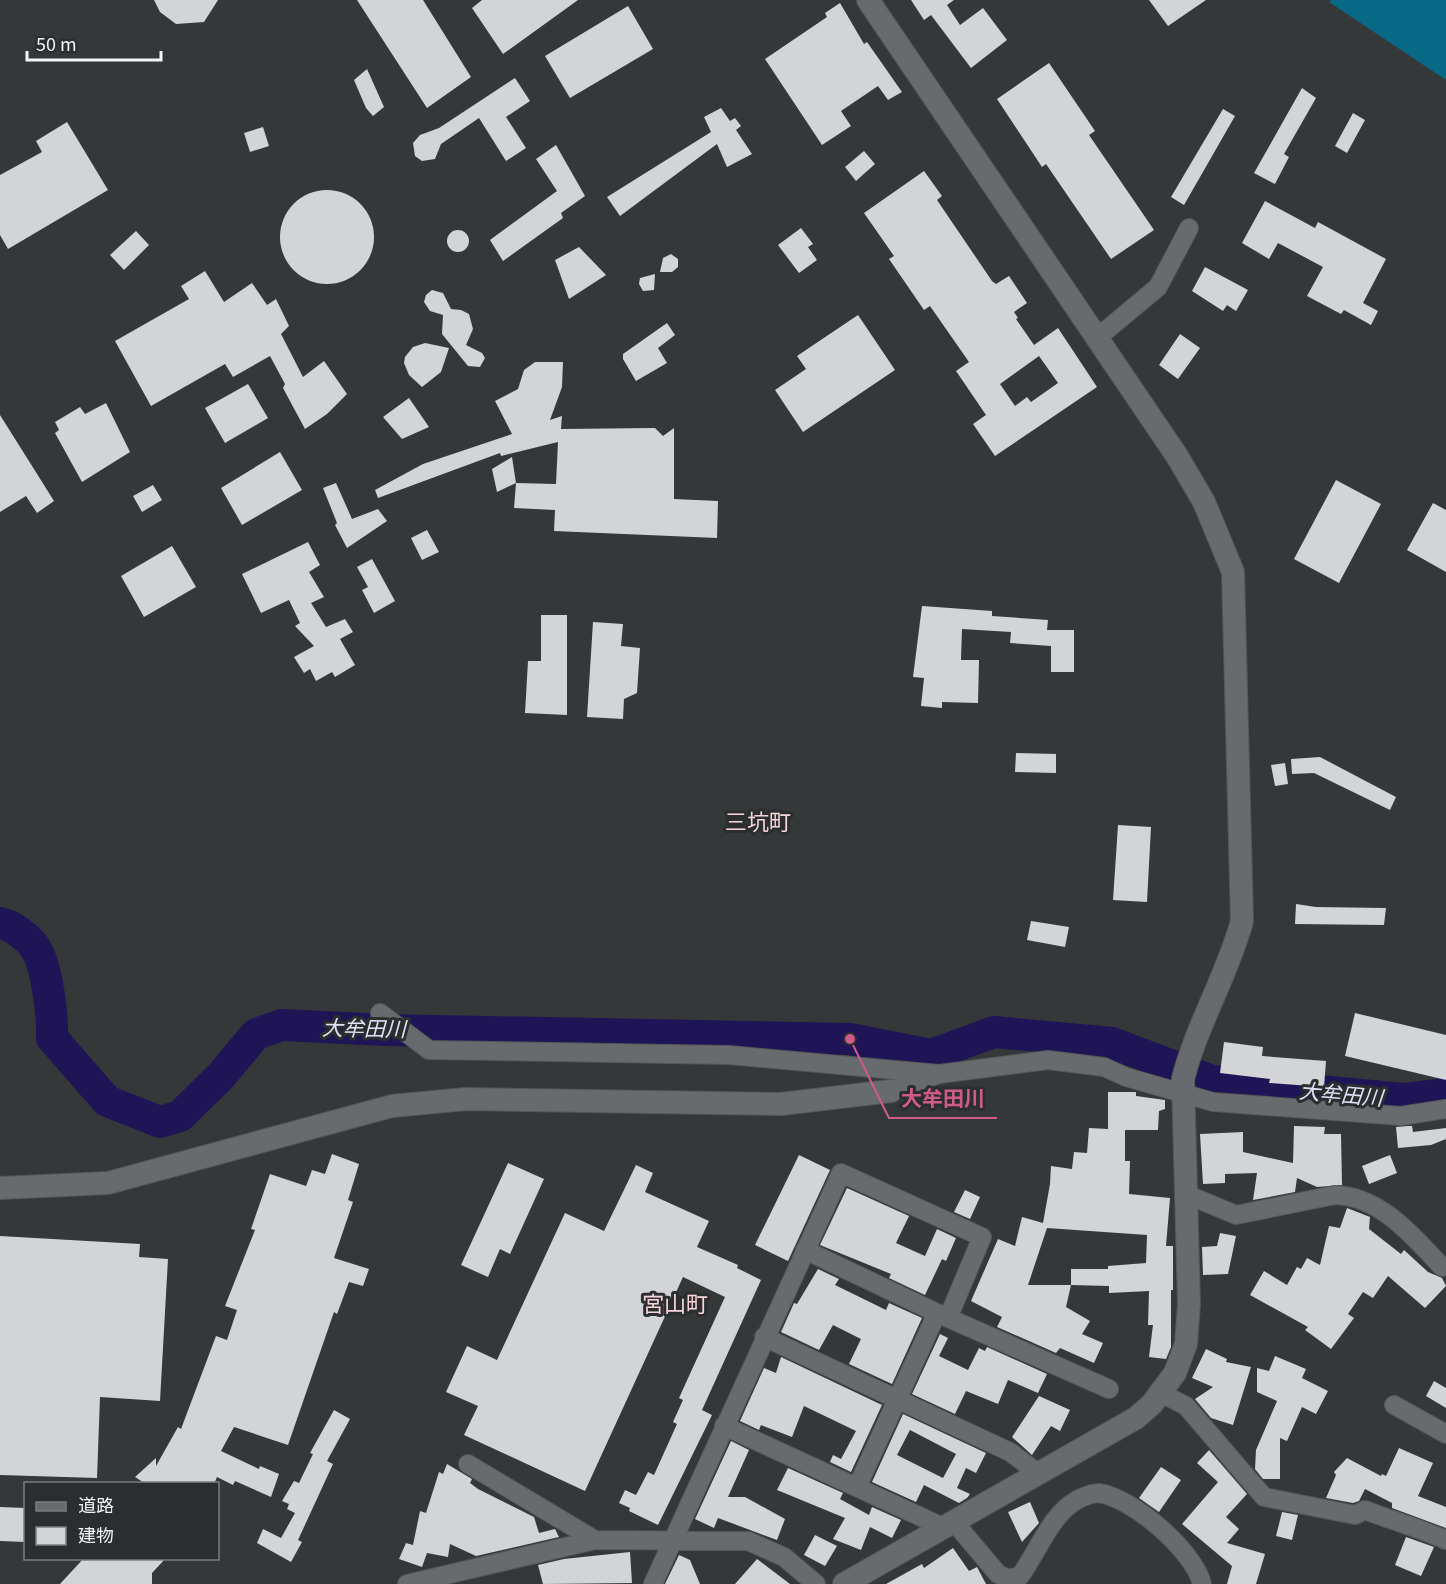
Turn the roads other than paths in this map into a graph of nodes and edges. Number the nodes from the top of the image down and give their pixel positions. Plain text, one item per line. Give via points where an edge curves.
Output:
1 (868, 0) edge
2 (1189, 228) dead end
3 (1097, 338) junction
4 (380, 1013) dead end
5 (939, 1074) junction
6 (891, 1091) joint
7 (1182, 1092) junction
8 (1446, 1109) edge
9 (0, 1188) edge
10 (1186, 1194) junction
11 (805, 1250) junction
12 (1442, 1267) dead end
13 (943, 1315) junction
14 (764, 1337) junction
15 (1109, 1389) dead end
16 (1161, 1392) junction
17 (898, 1398) junction
18 (1394, 1405) dead end
19 (724, 1426) junction
20 (1446, 1434) edge
21 (468, 1464) dead end
22 (1039, 1474) junction
23 (857, 1487) junction
24 (950, 1525) junction
25 (595, 1540) junction
26 (1446, 1540) edge
27 (671, 1541) junction
28 (408, 1584) edge
29 (653, 1584) edge
30 (816, 1584) edge
31 (844, 1584) edge
32 (1202, 1584) edge

1 - 3 street
2 - 3 street via 1158,286
3 - 7 street via 1204,501 1233,572 1242,921 1192,1047
4 - 5 street via 429,1050 729,1055
5 - 6 street
5 - 7 street via 1048,1060 1104,1067
6 - 9 street via 781,1104 466,1099 392,1106 108,1183
7 - 8 street via 1213,1102 1401,1116
7 - 10 street
10 - 12 street via 1236,1215 1335,1195 1349,1196 1370,1203 1410,1232
10 - 16 street via 1186,1344 1175,1373
11 - 13 street
11 - 13 street via 841,1173 982,1238
11 - 14 street
13 - 15 street
13 - 17 street
14 - 17 street
14 - 19 street
16 - 22 street via 1136,1418
16 - 26 street via 1186,1406 1264,1497 1355,1515 1365,1510
17 - 22 street via 1010,1452
17 - 23 street
18 - 20 street
19 - 23 street
19 - 27 street
21 - 25 street
22 - 24 street
23 - 24 street
24 - 31 street
24 - 32 street via 998,1574 1014,1578 1034,1558 1056,1518 1077,1500 1097,1493 1150,1521 1180,1547 1199,1572
25 - 27 street
25 - 28 street
27 - 29 street
27 - 30 street via 748,1541 784,1557

